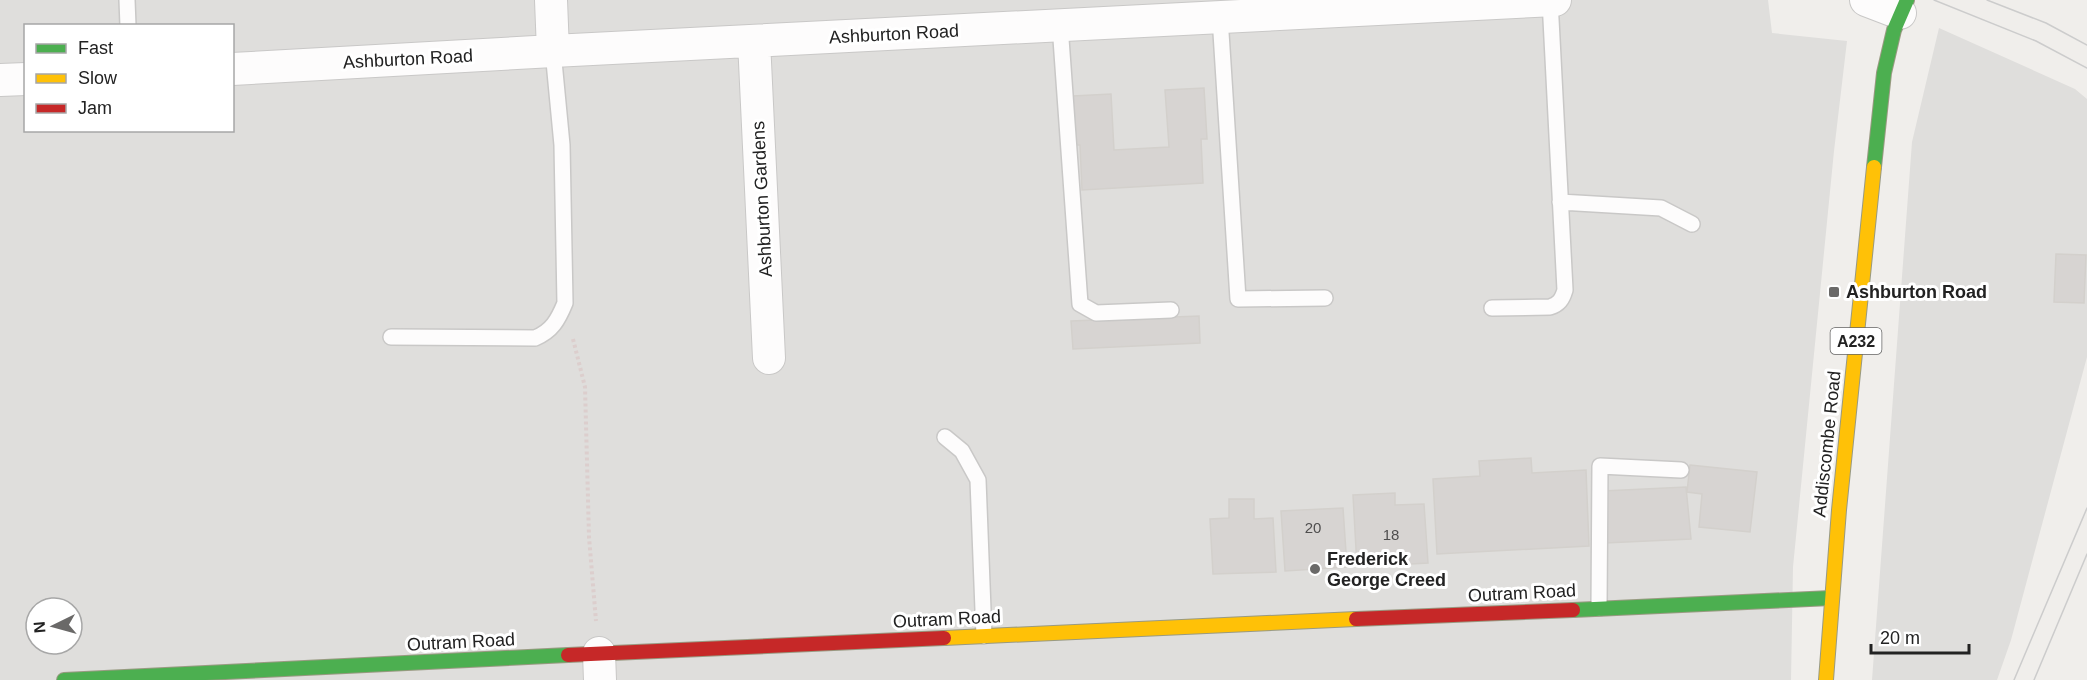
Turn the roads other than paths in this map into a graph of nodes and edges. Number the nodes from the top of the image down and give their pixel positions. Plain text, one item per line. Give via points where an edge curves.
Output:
1 (127, 0) edge
2 (550, 0) edge
3 (1550, 0) edge
4 (1555, 0) edge
5 (1866, 0) edge
6 (1904, 6) edge
7 (1220, 17) junction
8 (128, 24) edge
9 (1060, 25) junction
10 (754, 41) junction
11 (553, 51) junction
12 (234, 69) edge
13 (24, 79) edge
14 (0, 80) edge
15 (1560, 202) junction
16 (1692, 224) dead end
17 (1325, 298) dead end
18 (1492, 308) dead end
19 (1171, 310) dead end
20 (391, 337) dead end
21 (769, 358) dead end
22 (945, 437) dead end
23 (1681, 470) dead end
24 (1831, 598) junction
25 (1599, 608) junction
26 (984, 636) junction
27 (599, 667) edge
28 (64, 680) edge
29 (1826, 680) edge

1 - 8 lane
2 - 11 street
3 - 4 street, Ashburton Road
3 - 7 street, Ashburton Road
3 - 15 lane
5 - 6 street
6 - 24 main road, Addiscombe Road / A232 via 1888,48 1884,73
7 - 9 street, Ashburton Road
7 - 17 lane via 1238,299
9 - 10 street, Ashburton Road
9 - 19 lane via 1080,304 1096,313
10 - 11 street, Ashburton Road
10 - 21 street, Ashburton Gardens
11 - 12 street, Ashburton Road
11 - 20 lane via 562,145 565,303 558,320 547,333 535,338
13 - 14 street
15 - 16 lane via 1661,208
15 - 18 lane via 1565,290 1562,299 1550,307
22 - 26 lane via 962,452 978,480
23 - 25 lane via 1600,466
24 - 25 main road, Outram Road
24 - 29 main road, Addiscombe Road / A232
25 - 26 main road, Outram Road
26 - 27 main road, Outram Road
27 - 28 main road, Outram Road

